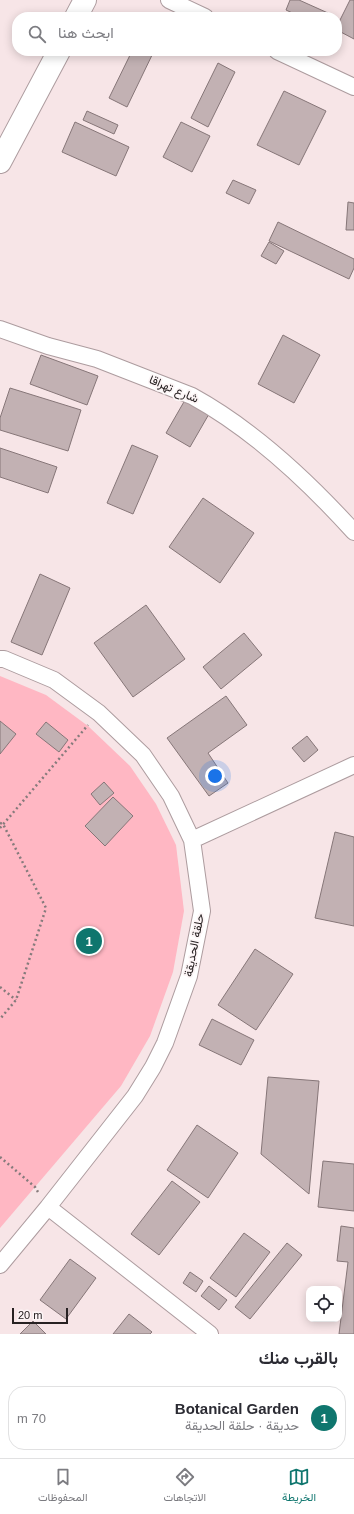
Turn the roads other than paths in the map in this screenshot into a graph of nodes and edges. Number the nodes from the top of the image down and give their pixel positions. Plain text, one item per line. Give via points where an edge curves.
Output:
1 (84, 0) edge
2 (169, 0) edge
3 (78, 12) edge
4 (194, 12) edge
5 (56, 56) edge
6 (288, 56) edge
7 (354, 87) edge
8 (0, 162) edge
9 (0, 330) edge
10 (354, 532) edge
11 (0, 659) edge
12 (354, 765) edge
13 (192, 840) junction
14 (48, 1207) junction
15 (0, 1265) edge
16 (210, 1334) edge

1 - 3 main road
2 - 4 street
5 - 8 main road
6 - 7 street
9 - 10 street, شارع تهراقا via 102,361 204,402 254,437 303,478
11 - 13 street, حلقة الحديقة via 54,680 99,713 143,755 170,796
12 - 13 street
13 - 14 street, حلقة الحديقة via 202,911 189,976 166,1043 135,1096
14 - 15 street, حلقة الحديقة
14 - 16 street

